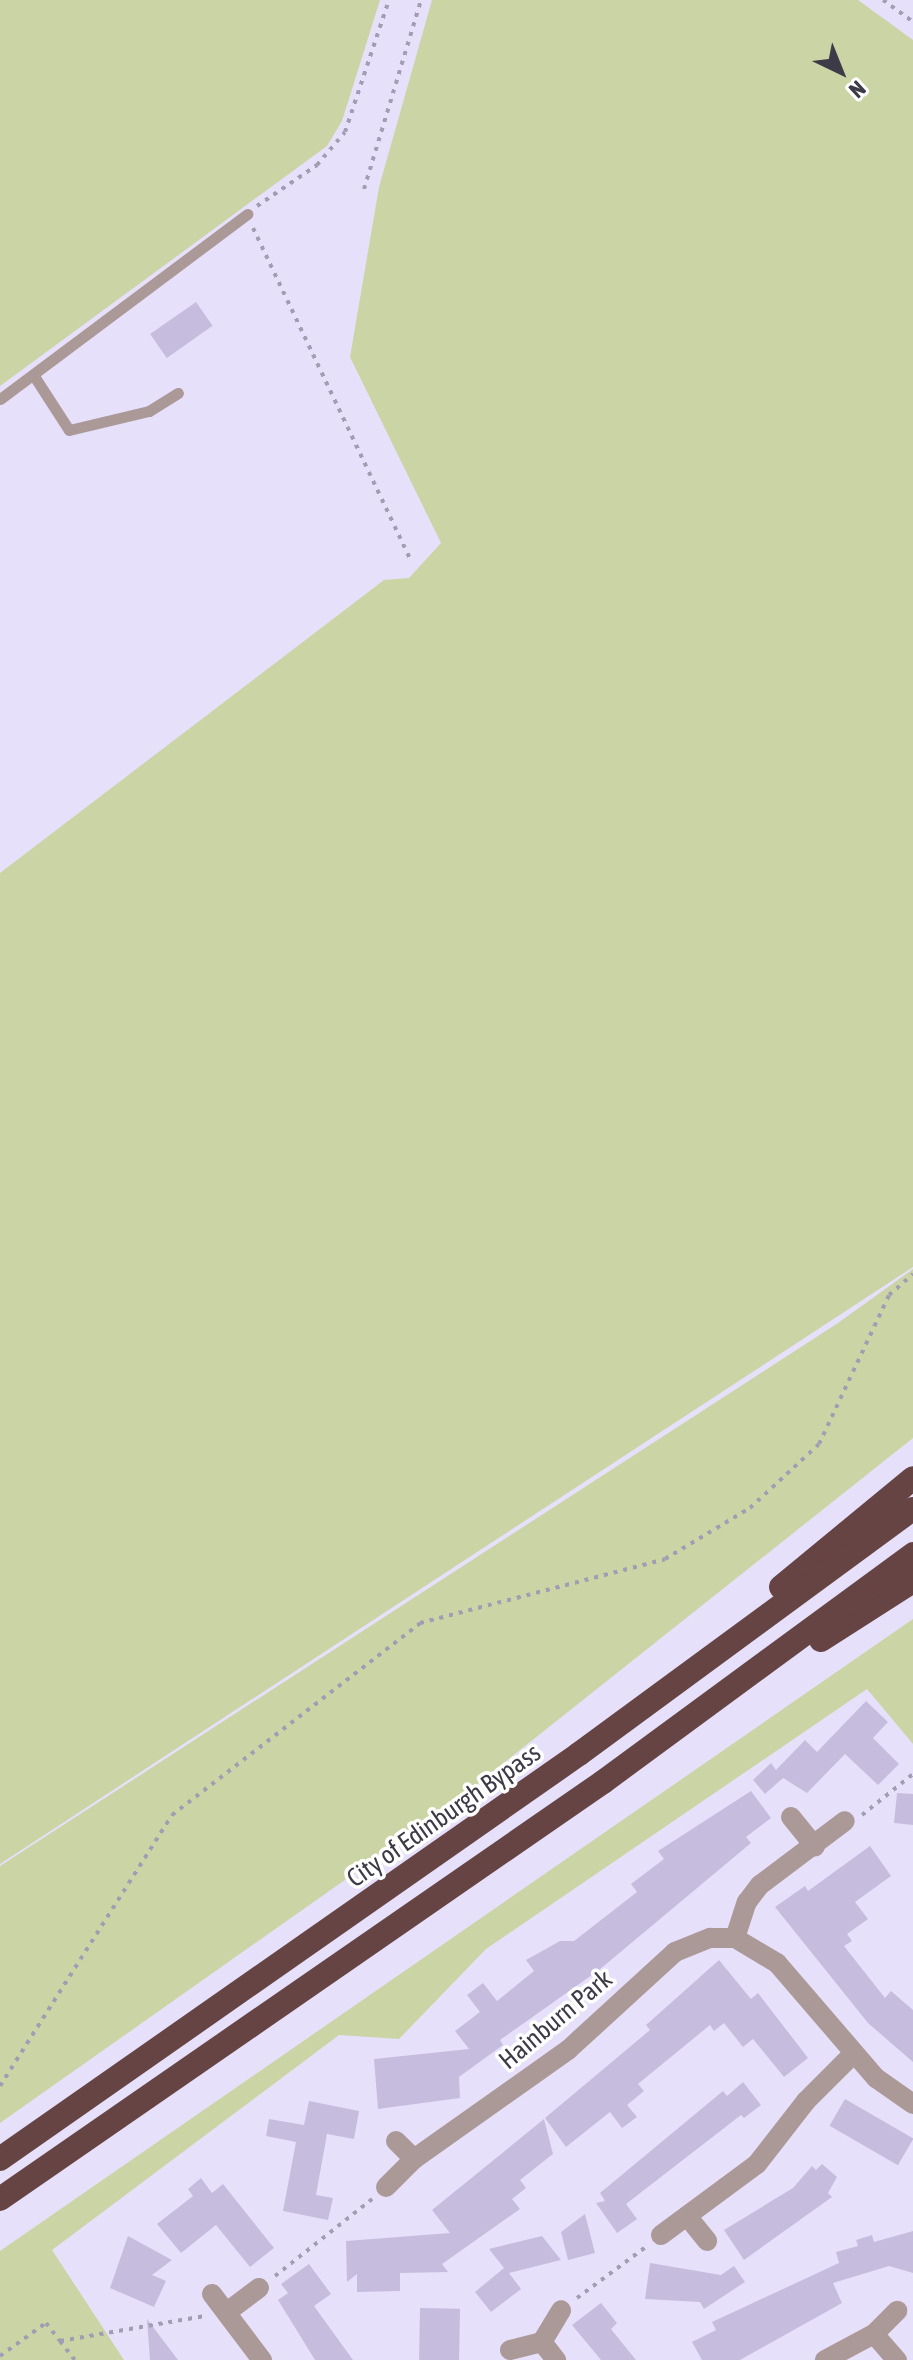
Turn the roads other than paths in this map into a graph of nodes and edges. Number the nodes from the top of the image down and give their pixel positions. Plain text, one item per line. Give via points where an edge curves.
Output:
1 (247, 214) road end
2 (34, 376) junction
3 (178, 393) dead end
4 (0, 399) edge
5 (913, 1478) edge
6 (913, 1509) edge
7 (913, 1554) edge
8 (913, 1581) edge
9 (579, 1754) junction
10 (603, 1782) junction
11 (791, 1817) dead end
12 (845, 1821) road end
13 (815, 1847) junction
14 (735, 1938) junction
15 (853, 2054) junction
16 (913, 2104) edge
17 (396, 2141) dead end
18 (0, 2159) edge
19 (414, 2159) junction
20 (386, 2187) road end
21 (0, 2199) edge
22 (687, 2216) junction
23 (661, 2235) road end
24 (707, 2241) dead end
25 (259, 2288) road end
26 (212, 2294) dead end
27 (561, 2310) road end
28 (897, 2311) dead end
29 (227, 2312) junction
30 (874, 2334) junction
31 (542, 2342) junction
32 (510, 2350) dead end
33 (262, 2360) edge
34 (556, 2360) edge
35 (825, 2360) edge
36 (897, 2360) edge

1 - 2 lane
2 - 3 lane via 69,430 149,411
2 - 4 lane
5 - 9 highway
6 - 9 highway, City of Edinburgh Bypass
7 - 10 highway
8 - 10 highway
9 - 18 highway, City of Edinburgh Bypass
10 - 21 highway
11 - 13 street
12 - 13 street
13 - 14 street via 760,1885 747,1902
14 - 15 street via 777,1963
14 - 19 street, Hainburn Park via 710,1938 675,1952 568,2050
15 - 16 street
15 - 22 street via 806,2101 757,2164
17 - 19 street
19 - 20 street, Hainburn Park
22 - 23 street
22 - 24 street
25 - 29 street
26 - 29 street
27 - 31 street
28 - 30 street
29 - 33 street
30 - 35 street
30 - 36 street
31 - 32 street
31 - 34 street

